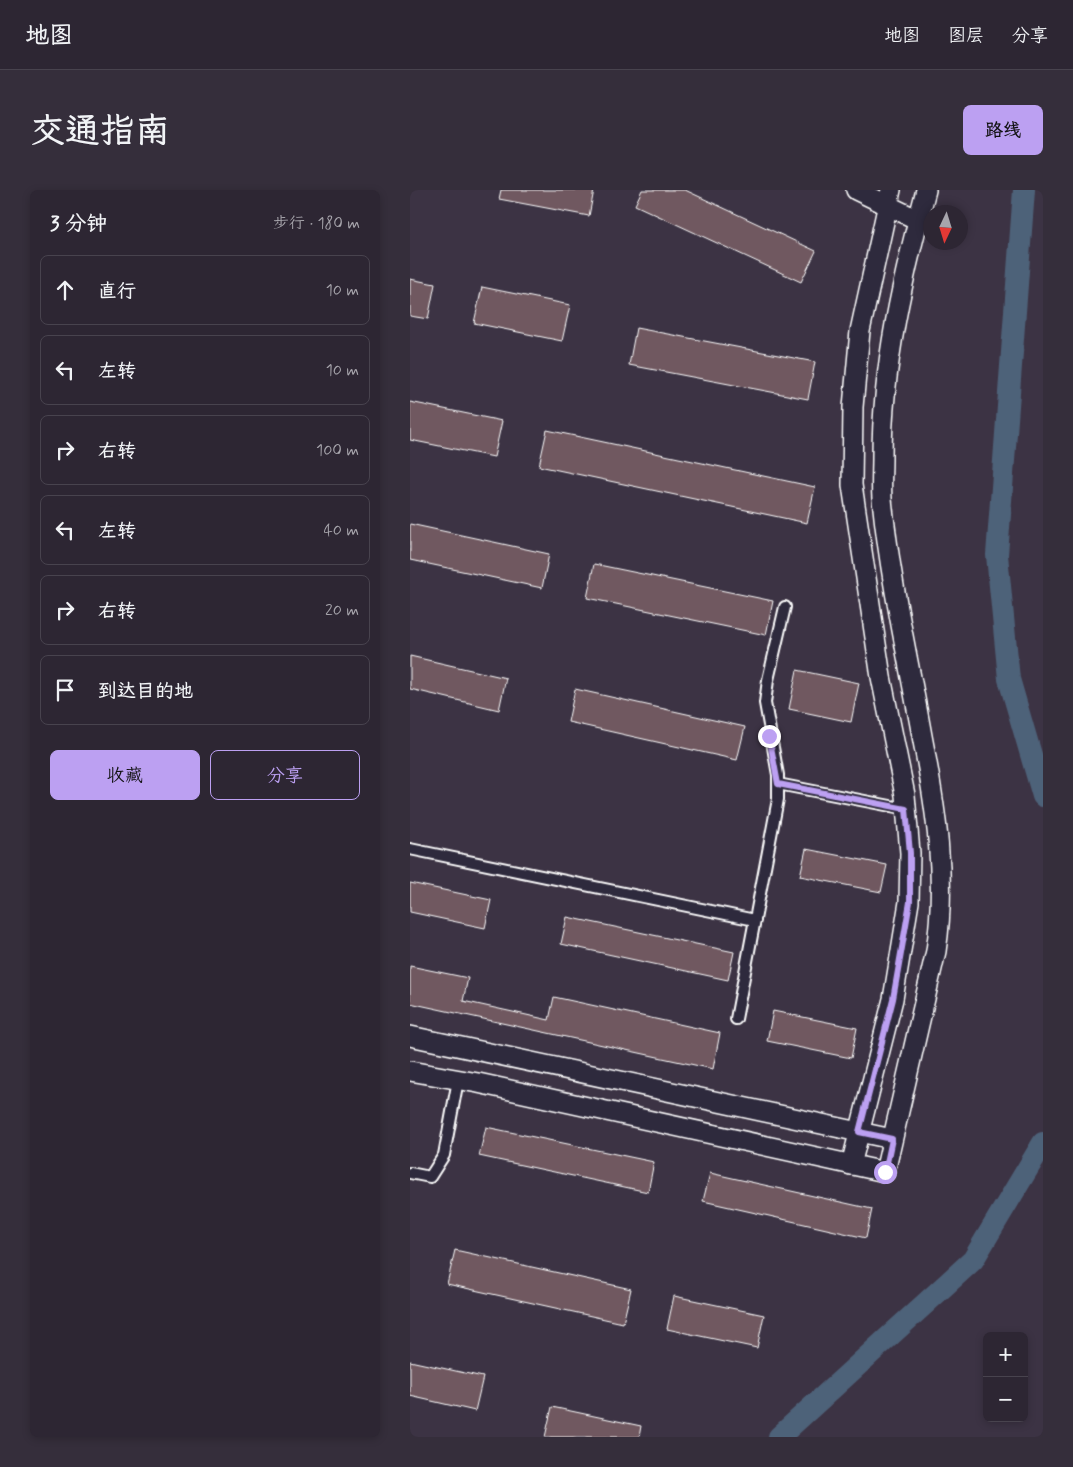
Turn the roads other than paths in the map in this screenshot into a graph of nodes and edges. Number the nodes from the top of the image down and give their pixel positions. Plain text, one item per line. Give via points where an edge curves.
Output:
1 (856, 190) edge
2 (926, 190) edge
3 (890, 198) edge
4 (918, 220) junction
5 (785, 607) dead end
6 (778, 784) junction
7 (906, 809) junction
8 (410, 849) edge
9 (755, 920) junction
10 (736, 1019) dead end
11 (410, 1036) edge
12 (410, 1071) edge
13 (458, 1080) junction
14 (859, 1132) junction
15 (892, 1139) junction
16 (851, 1164) junction
17 (410, 1173) edge

1 - 3 street
2 - 4 street
3 - 4 street
3 - 7 street via 860,331 853,407 852,485 881,676
4 - 15 street via 891,343 882,418 882,498 935,807 942,916
5 - 6 lane via 765,703
6 - 7 lane
6 - 9 lane
7 - 14 street via 910,902 893,999
8 - 9 lane
9 - 10 lane
11 - 14 street
12 - 13 street
13 - 16 street
13 - 17 lane via 444,1156 430,1177
14 - 15 street
14 - 16 street
15 - 16 street via 885,1172

